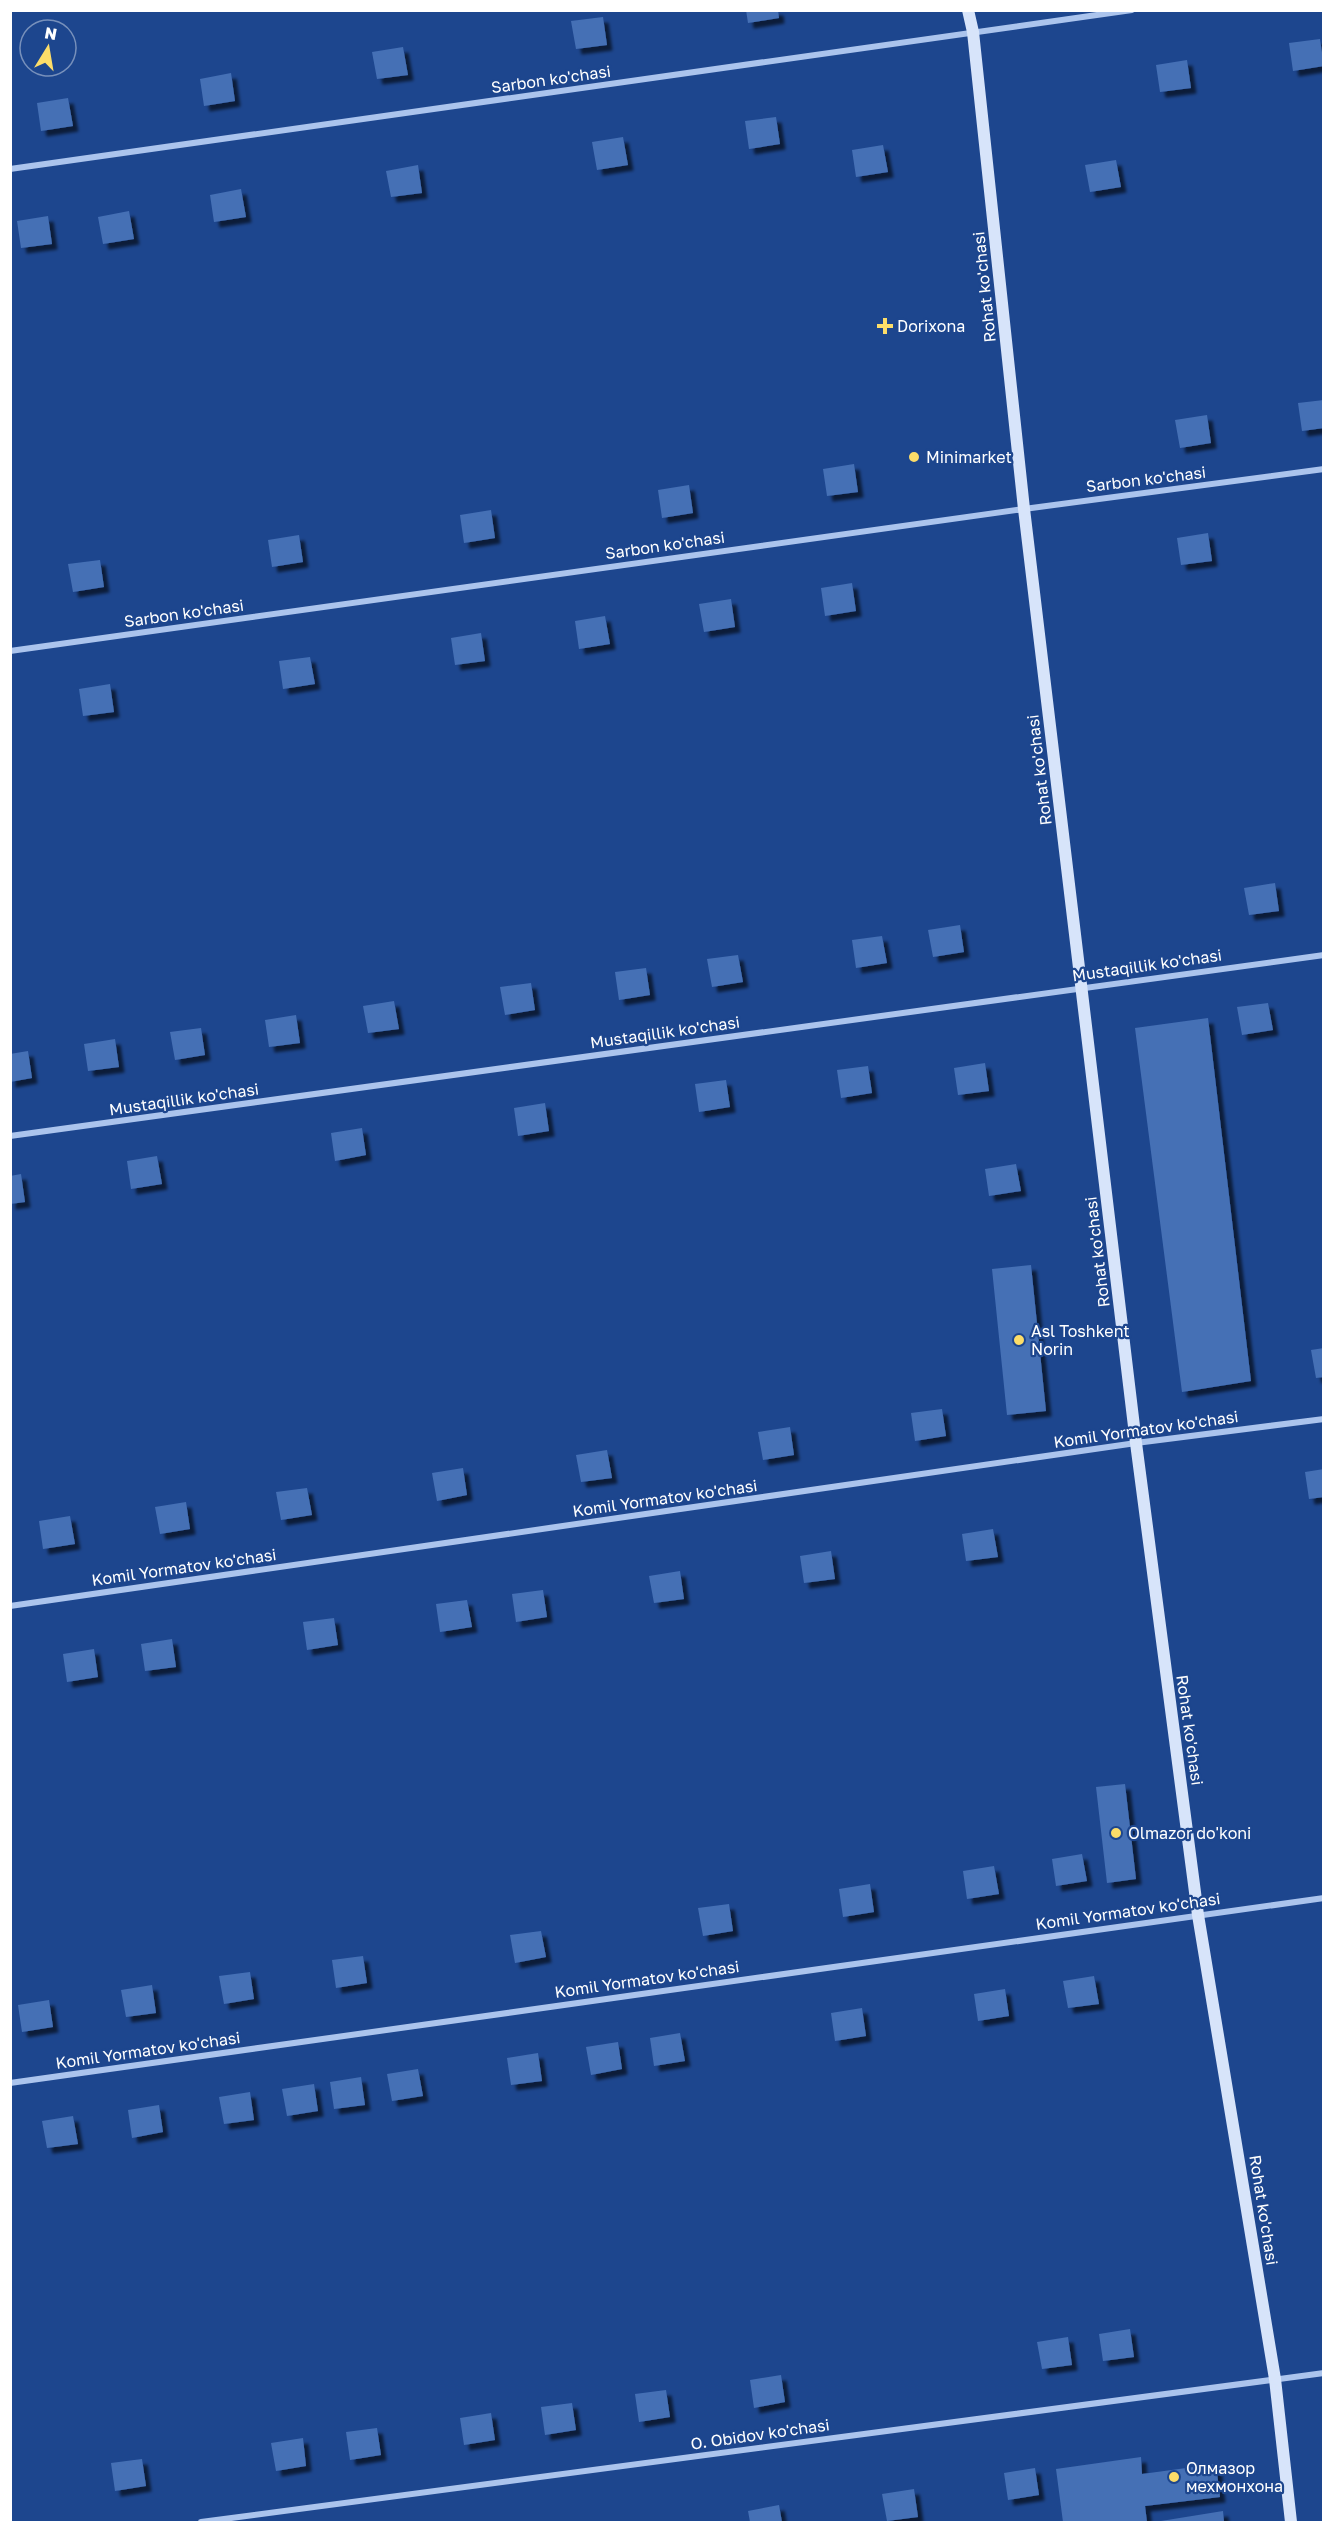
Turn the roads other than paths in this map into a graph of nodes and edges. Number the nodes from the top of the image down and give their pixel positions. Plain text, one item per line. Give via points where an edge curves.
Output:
1 (968, 10) edge
2 (1131, 10) edge
3 (973, 32) junction
4 (10, 170) edge
5 (1323, 469) edge
6 (1024, 508) junction
7 (10, 651) edge
8 (1323, 956) edge
9 (1082, 988) junction
10 (10, 1136) edge
11 (1323, 1419) edge
12 (1136, 1443) junction
13 (10, 1606) edge
14 (1323, 1898) edge
15 (1198, 1915) junction
16 (10, 2083) edge
17 (1323, 2373) edge
18 (1275, 2379) junction
19 (201, 2523) edge
20 (1291, 2523) edge

1 - 3 street, Rohat ko'chasi
2 - 3 street, Sarbon ko'chasi
3 - 4 street, Sarbon ko'chasi
3 - 6 street, Rohat ko'chasi
5 - 6 street, Sarbon ko'chasi
6 - 7 street, Sarbon ko'chasi
6 - 9 street, Rohat ko'chasi
8 - 9 street, Mustaqillik ko'chasi
9 - 10 street, Mustaqillik ko'chasi
9 - 12 street, Rohat ko'chasi
11 - 12 street, Komil Yormatov ko'chasi
12 - 13 street, Komil Yormatov ko'chasi
12 - 15 street, Rohat ko'chasi
14 - 15 street, Komil Yormatov ko'chasi
15 - 16 street, Komil Yormatov ko'chasi
15 - 18 street, Rohat ko'chasi
17 - 18 street, O. Obidov ko'chasi
18 - 19 street, O. Obidov ko'chasi
18 - 20 street, Rohat ko'chasi

